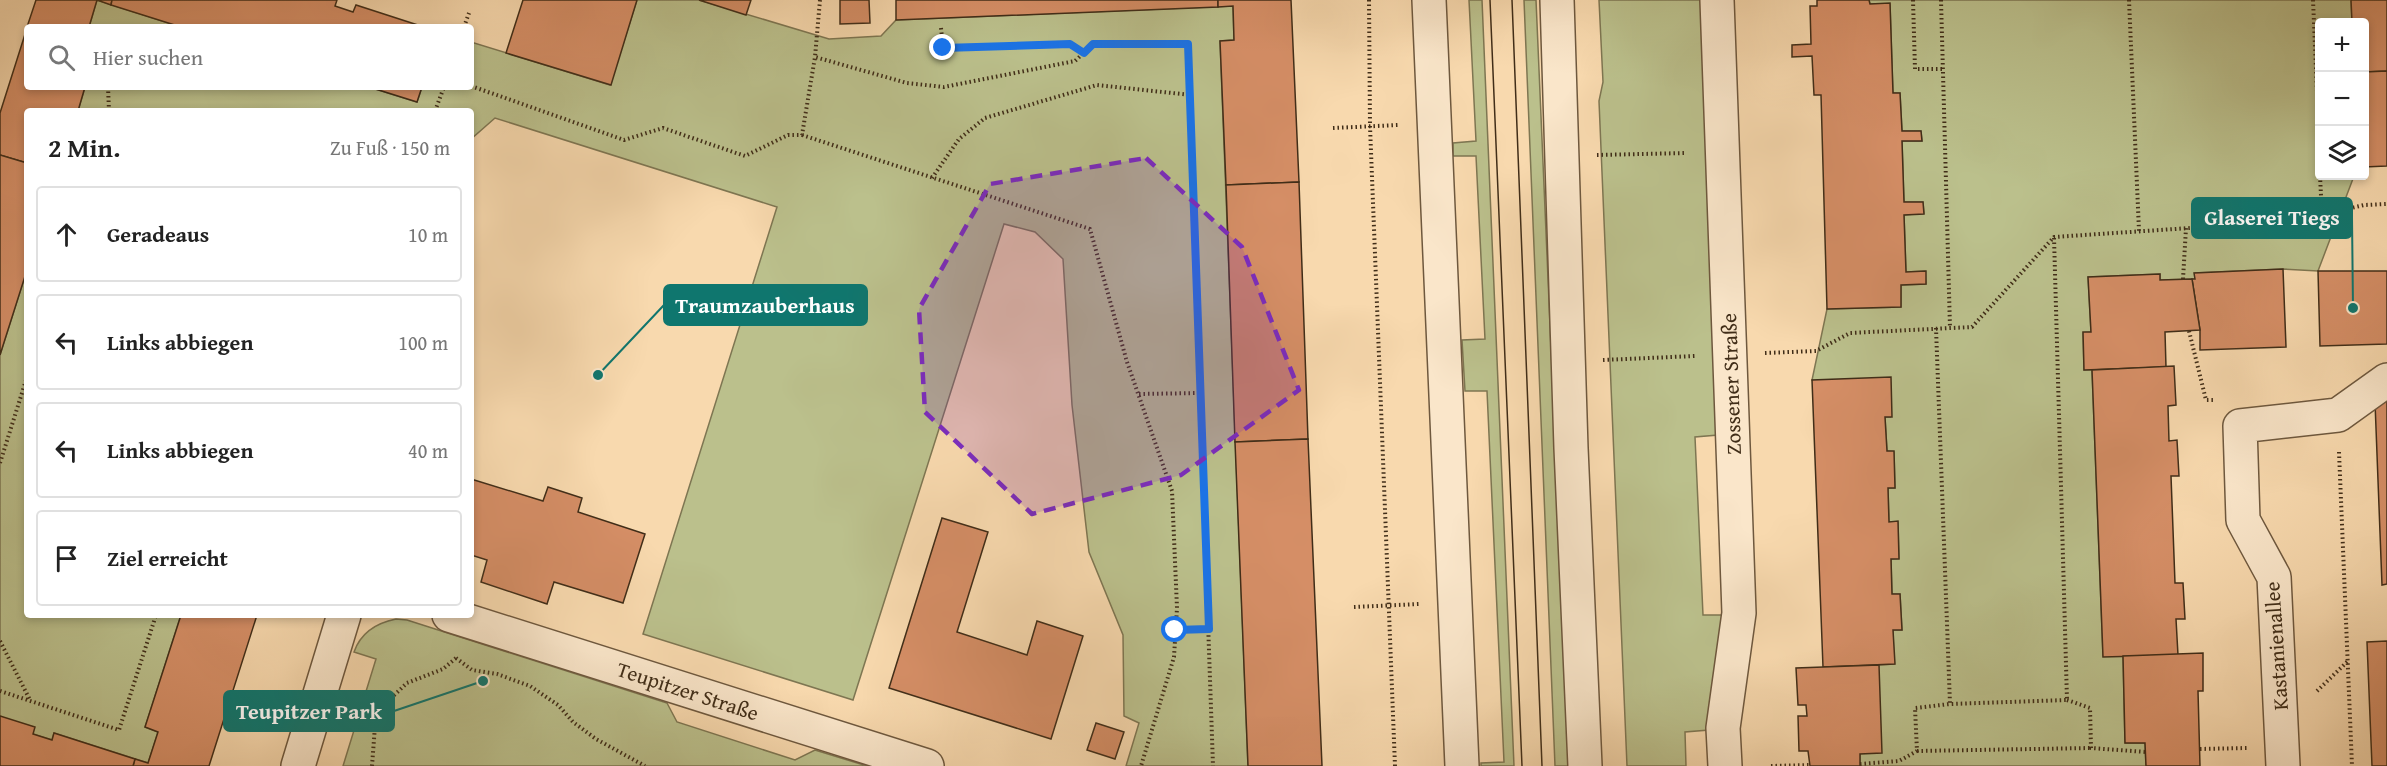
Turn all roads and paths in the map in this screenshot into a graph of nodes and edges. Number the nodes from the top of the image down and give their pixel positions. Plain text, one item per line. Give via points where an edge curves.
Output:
1 (820, 0) edge
2 (1369, 0) edge
3 (1429, 0) edge
4 (1557, 0) edge
5 (1717, 0) edge
6 (1913, 0) edge
7 (1941, 0) edge
8 (2129, 0) edge
9 (2313, 0) edge
10 (469, 13) dead end
11 (465, 24) edge
12 (941, 28) dead end
13 (1084, 53) junction
14 (815, 57) junction
15 (1943, 69) junction
16 (474, 88) edge
17 (108, 90) edge
18 (443, 90) edge
19 (1191, 95) junction
20 (109, 108) edge
21 (436, 108) edge
22 (1434, 123) junction
23 (1370, 126) junction
24 (2318, 126) edge
25 (1333, 128) dead end
26 (802, 135) junction
27 (1723, 152) junction
28 (1594, 156) dead end
29 (932, 178) junction
30 (2320, 180) edge
31 (2387, 204) edge
32 (2322, 215) junction
33 (2186, 228) junction
34 (2139, 231) junction
35 (2054, 237) junction
36 (2183, 279) dead end
37 (1936, 328) junction
38 (1950, 328) junction
39 (2189, 331) dead end
40 (1730, 354) junction
41 (1601, 360) dead end
42 (2387, 380) edge
43 (24, 387) edge
44 (1200, 393) junction
45 (1139, 394) junction
46 (2338, 415) junction
47 (2240, 426) junction
48 (0, 463) edge
49 (1455, 603) junction
50 (1389, 605) junction
51 (1354, 607) dead end
52 (155, 618) edge
53 (343, 618) edge
54 (452, 618) edge
55 (458, 618) edge
56 (1209, 629) junction
57 (1175, 630) junction
58 (0, 641) edge
59 (456, 658) junction
60 (0, 691) edge
61 (2067, 700) junction
62 (30, 701) junction
63 (1950, 704) junction
64 (2091, 748) junction
65 (2239, 748) dead end
66 (1917, 750) junction
67 (2200, 750) dead end
68 (2146, 752) dead end
69 (1860, 764) dead end
70 (1810, 765) edge
71 (297, 766) edge
72 (372, 766) edge
73 (645, 766) edge
74 (927, 766) edge
75 (1141, 766) edge
76 (1213, 766) edge
77 (1395, 766) edge
78 (1462, 766) edge
79 (1585, 766) edge
80 (1725, 766) edge
81 (1771, 766) edge
82 (2283, 766) edge
83 (2352, 766) edge

1 - 14 path
2 - 23 path
3 - 22 street
4 - 79 street
5 - 27 street, Zossener Straße
6 - 15 path via 1915,69
7 - 15 path
8 - 34 path
9 - 24 path
10 - 11 path
12 - 13 path via 943,48 1070,44
13 - 14 path via 1075,61 944,87 908,83
13 - 19 path via 1093,44 1188,44
14 - 26 path
15 - 38 path
16 - 26 path via 624,140 663,128 745,156 788,135
17 - 20 path
18 - 21 path
19 - 29 path via 1097,85 985,118 959,139
19 - 44 path
22 - 23 path
22 - 49 street
23 - 25 path
23 - 50 path
26 - 29 path
27 - 28 path
27 - 40 street, Zossener Straße
29 - 45 path via 1090,230
30 - 32 path
31 - 32 path
32 - 33 path via 2296,221
33 - 34 path
33 - 36 path
34 - 35 path
35 - 38 path via 1972,327
35 - 61 path
37 - 38 path
37 - 40 path via 1850,333 1816,351
37 - 63 path
39 - 47 path via 2206,400 2219,400
40 - 41 path
40 - 80 street, Zossener Straße via 1739,613 1723,728
42 - 46 street
43 - 48 path
44 - 45 path
44 - 56 path
45 - 57 path via 1172,491
46 - 47 street
46 - 83 path
47 - 82 street, Kastanienallee via 2243,520 2274,577
49 - 50 path
49 - 78 street
50 - 51 path
50 - 77 path
52 - 62 path via 119,730
53 - 71 street
54 - 59 path
55 - 74 street, Teupitzer Straße
56 - 57 path
56 - 76 path
57 - 75 path via 1174,657
58 - 62 path
59 - 72 path via 443,669 407,683 388,701 375,726
59 - 73 path via 472,670 530,686 596,739
60 - 62 path
61 - 63 path
61 - 64 path via 2090,708
63 - 66 path via 1915,708
64 - 66 path
64 - 68 path
65 - 67 path
66 - 69 path via 1899,761
70 - 81 path

